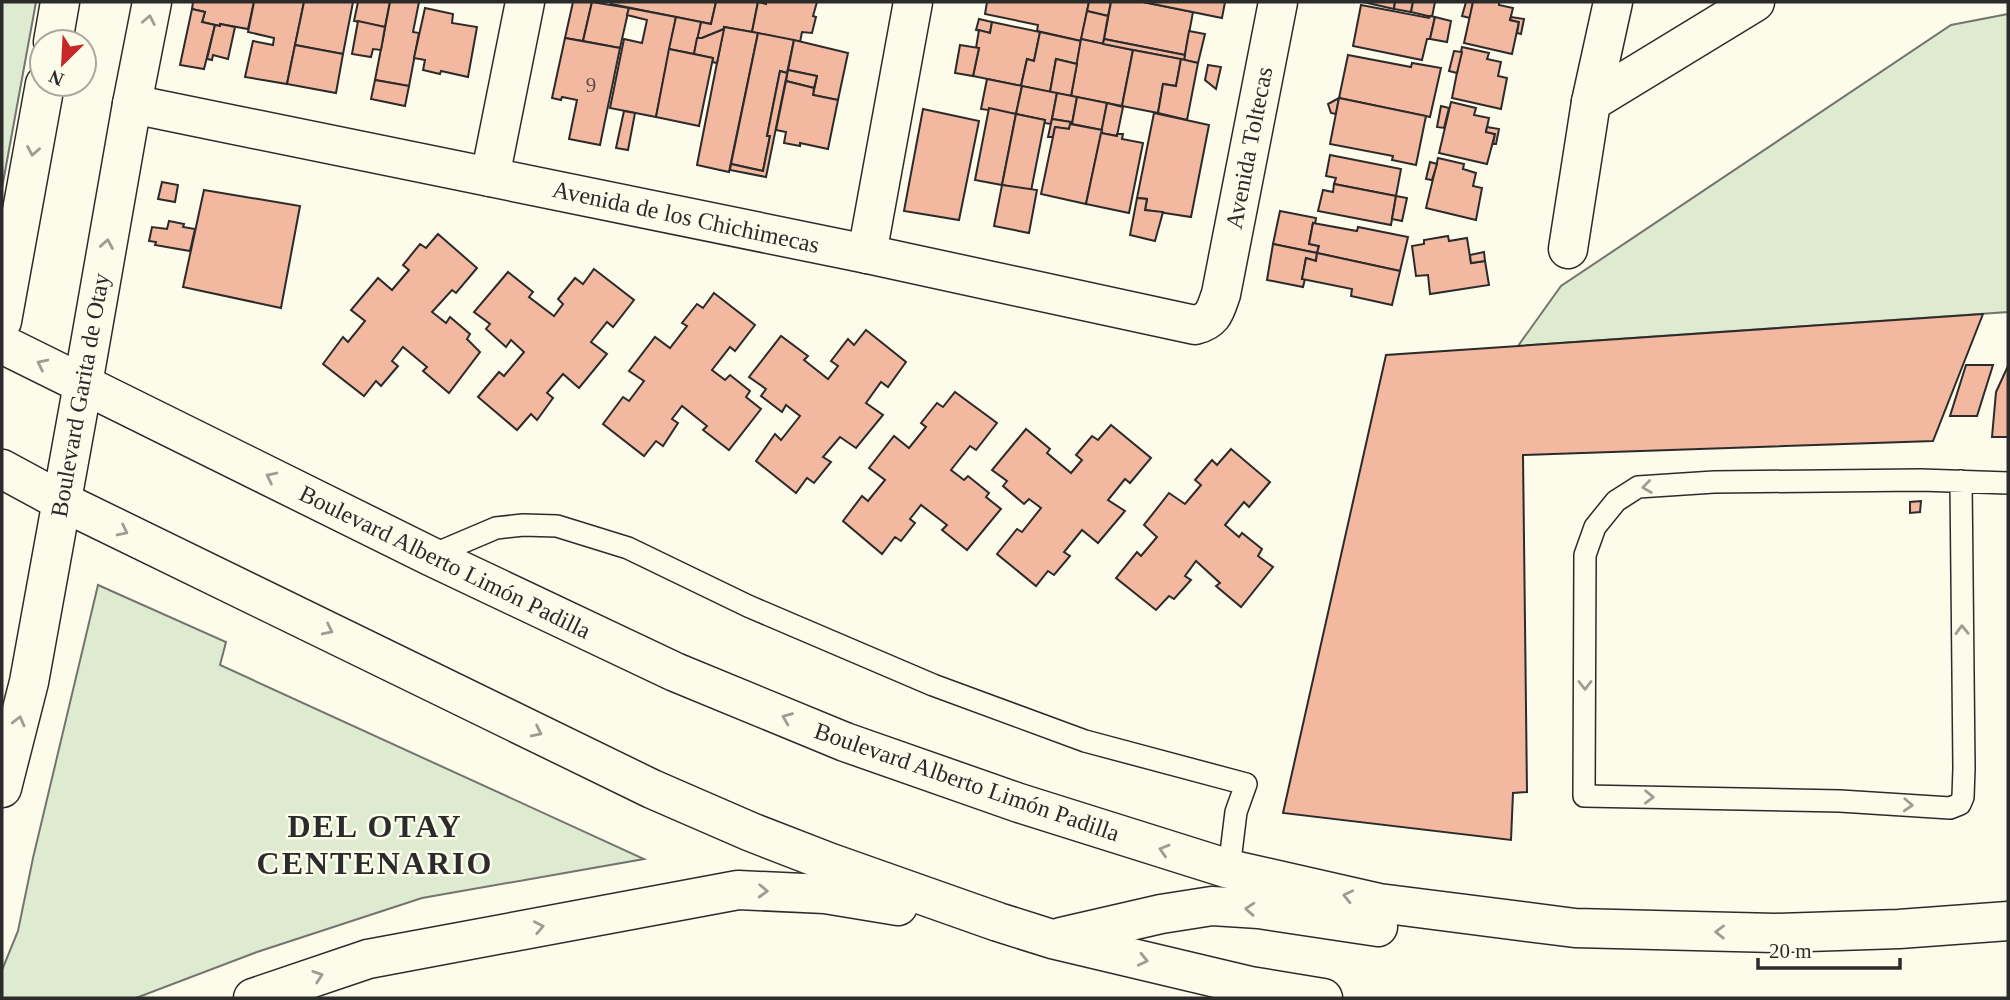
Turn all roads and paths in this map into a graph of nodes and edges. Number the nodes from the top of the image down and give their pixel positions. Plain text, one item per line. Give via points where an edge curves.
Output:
1 (60, 2) edge
2 (152, 2) edge
3 (525, 2) edge
4 (913, 2) edge
5 (1278, 2) edge
6 (1613, 2) edge
7 (1755, 2) edge
8 (55, 28) edge
9 (42, 98) edge
10 (1591, 102) junction
11 (132, 104) junction
12 (490, 177) junction
13 (1567, 248) dead end
14 (867, 254) junction
15 (1221, 294) joint
16 (2, 321) edge
17 (2, 344) edge
18 (83, 384) junction
19 (2, 469) edge
20 (1961, 481) junction
21 (2008, 483) edge
22 (61, 501) junction
23 (429, 556) junction
24 (2, 788) edge
25 (1229, 869) junction
26 (2008, 921) edge
27 (998, 922) junction
28 (1682, 931) junction
29 (1052, 939) junction
30 (253, 998) edge
31 (1323, 998) edge

1 - 8 main road
11 -> 2 main road, Boulevard Garita de Otay
3 - 12 main road
4 - 14 main road
5 - 15 main road, Avenida Toltecas
6 - 10 main road
7 - 10 main road
9 -> 16 main road
10 - 13 main road
11 - 12 main road, Avenida de los Chichimecas
18 -> 11 main road, Boulevard Garita de Otay
12 - 14 main road, Avenida de los Chichimecas
14 - 15 main road, Avenida de los Chichimecas via 1195,325 1207,322
18 -> 17 main road, Boulevard Alberto Limón Padilla
18 - 22 main road, Boulevard Garita de Otay
23 -> 18 main road, Boulevard Alberto Limón Padilla
19 - 22 main road
20 -> 20 lane via 1714,482 1638,487 1616,501 1595,527 1585,555 1584,796 1950,808 1960,804
20 - 21 lane
24 -> 22 main road, Boulevard Garita de Otay via 29,682
22 -> 27 main road via 652,789 820,858
25 -> 23 main road, Boulevard Alberto Limón Padilla via 845,742 674,672
23 - 25 lane via 496,528 557,526 628,548 748,606 933,685 1084,741 1246,784 1236,812
28 -> 25 main road, Boulevard Alberto Limón Padilla via 1575,928 1406,907
26 -> 28 main road, Boulevard Alberto Limón Padilla via 1774,933
27 - 29 main road
30 -> 27 main road via 368,960 738,890 825,894
28 -> 29 main road via 1592,943 1533,944 1468,940 1212,906
29 -> 31 main road via 1250,986

